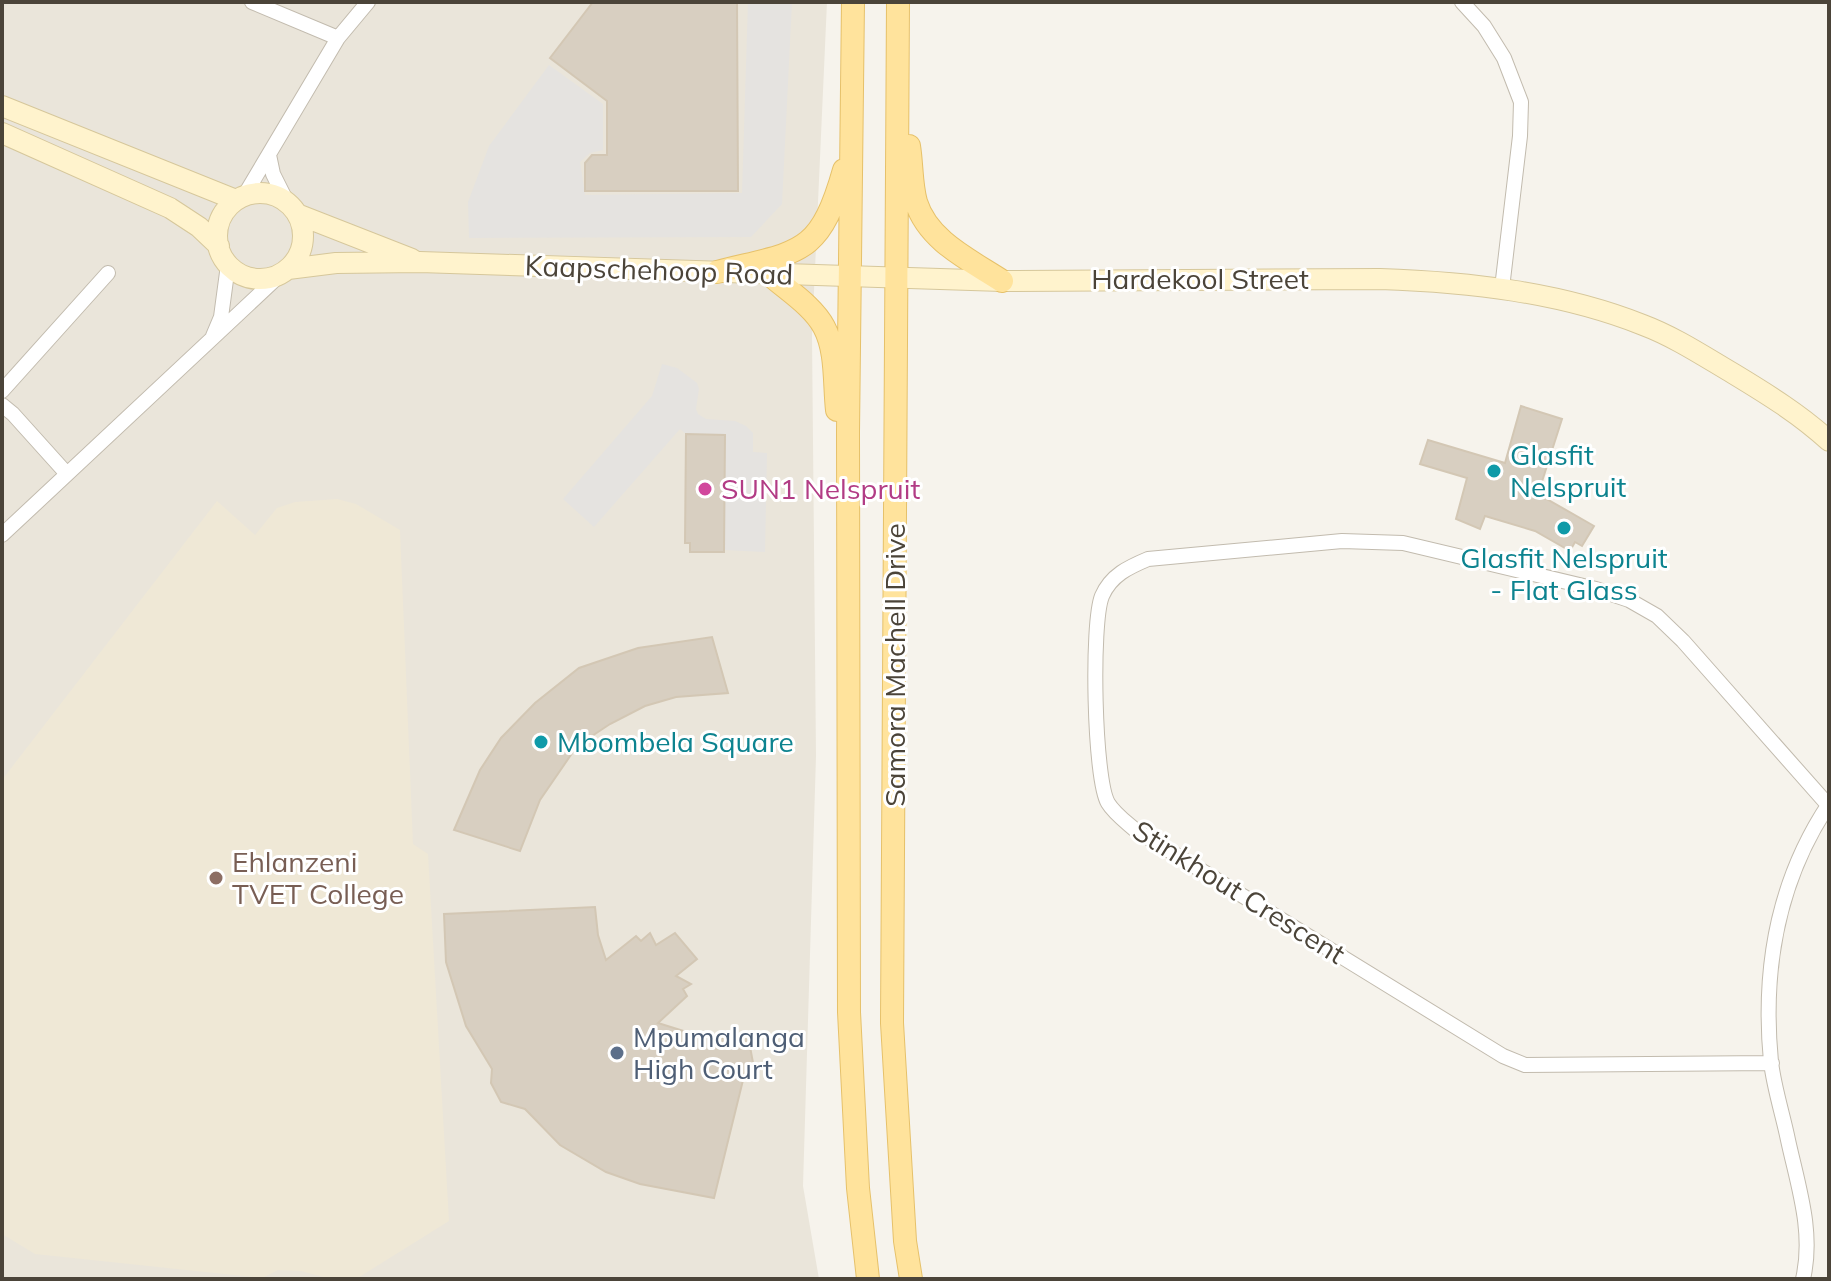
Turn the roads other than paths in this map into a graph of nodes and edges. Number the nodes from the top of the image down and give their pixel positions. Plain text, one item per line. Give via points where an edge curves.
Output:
1 (252, 2) edge
2 (368, 2) edge
3 (853, 2) edge
4 (898, 2) edge
5 (1462, 2) edge
6 (338, 38) junction
7 (897, 45) junction
8 (2, 106) edge
9 (2, 133) edge
10 (852, 141) junction
11 (269, 155) junction
12 (240, 198) junction
13 (293, 209) junction
14 (219, 246) junction
15 (420, 262) junction
16 (228, 265) junction
17 (285, 271) junction
18 (717, 272) junction
19 (108, 273) dead end
20 (769, 274) junction
21 (851, 276) junction
22 (898, 279) junction
23 (1002, 281) junction
24 (1502, 288) junction
25 (211, 340) junction
26 (2, 391) edge
27 (2, 405) edge
28 (1829, 441) edge
29 (67, 474) junction
30 (2, 535) edge
31 (850, 558) junction
32 (1828, 804) edge
33 (1772, 1063) junction
34 (868, 1279) edge
35 (911, 1279) edge
36 (1803, 1279) edge

1 - 6 street
2 - 6 street
3 - 10 main road, Samora Machell Drive
4 - 7 main road, Samora Machell Drive
5 - 24 street via 1504,58 1521,102
6 - 11 street
7 - 22 main road, Samora Machell Drive
7 - 23 main road via 916,201 945,244
8 - 12 main road
9 - 14 main road via 170,208
10 - 18 main road via 827,220 808,243 792,253
10 - 21 main road, Samora Machell Drive
11 - 12 street
11 - 13 street via 273,174
12 - 13 main road via 272,195
12 - 14 main road via 220,221
13 - 15 main road
13 - 17 main road via 303,237
14 - 16 main road
15 - 17 main road, Kaapschehoop Road via 336,263
15 - 18 main road, Kaapschehoop Road
16 - 17 main road via 253,279
16 - 25 street via 221,317
17 - 25 street
18 - 20 main road, Kaapschehoop Road
19 - 26 street
20 - 21 main road, Kaapschehoop Road
20 - 31 main road via 813,311 829,338
21 - 22 main road, Kaapschehoop Road
21 - 31 main road, Samora Machell Drive
22 - 23 main road, Hardekool Street
22 - 35 main road, Samora Machell Drive via 892,1023
23 - 24 main road, Hardekool Street via 1380,279
24 - 28 main road, Hardekool Street via 1645,325 1765,393
25 - 29 street
27 - 29 street
29 - 30 street
31 - 34 main road, Samora Machell Drive via 849,1012
32 - 33 street via 1782,901 1770,978
32 - 33 street, Stinkhout Crescent via 1657,616 1596,589 1403,543 1342,541 1148,559 1113,578 1102,597 1096,624 1100,779 1108,804 1134,829 1525,1065
33 - 36 street via 1806,1223

